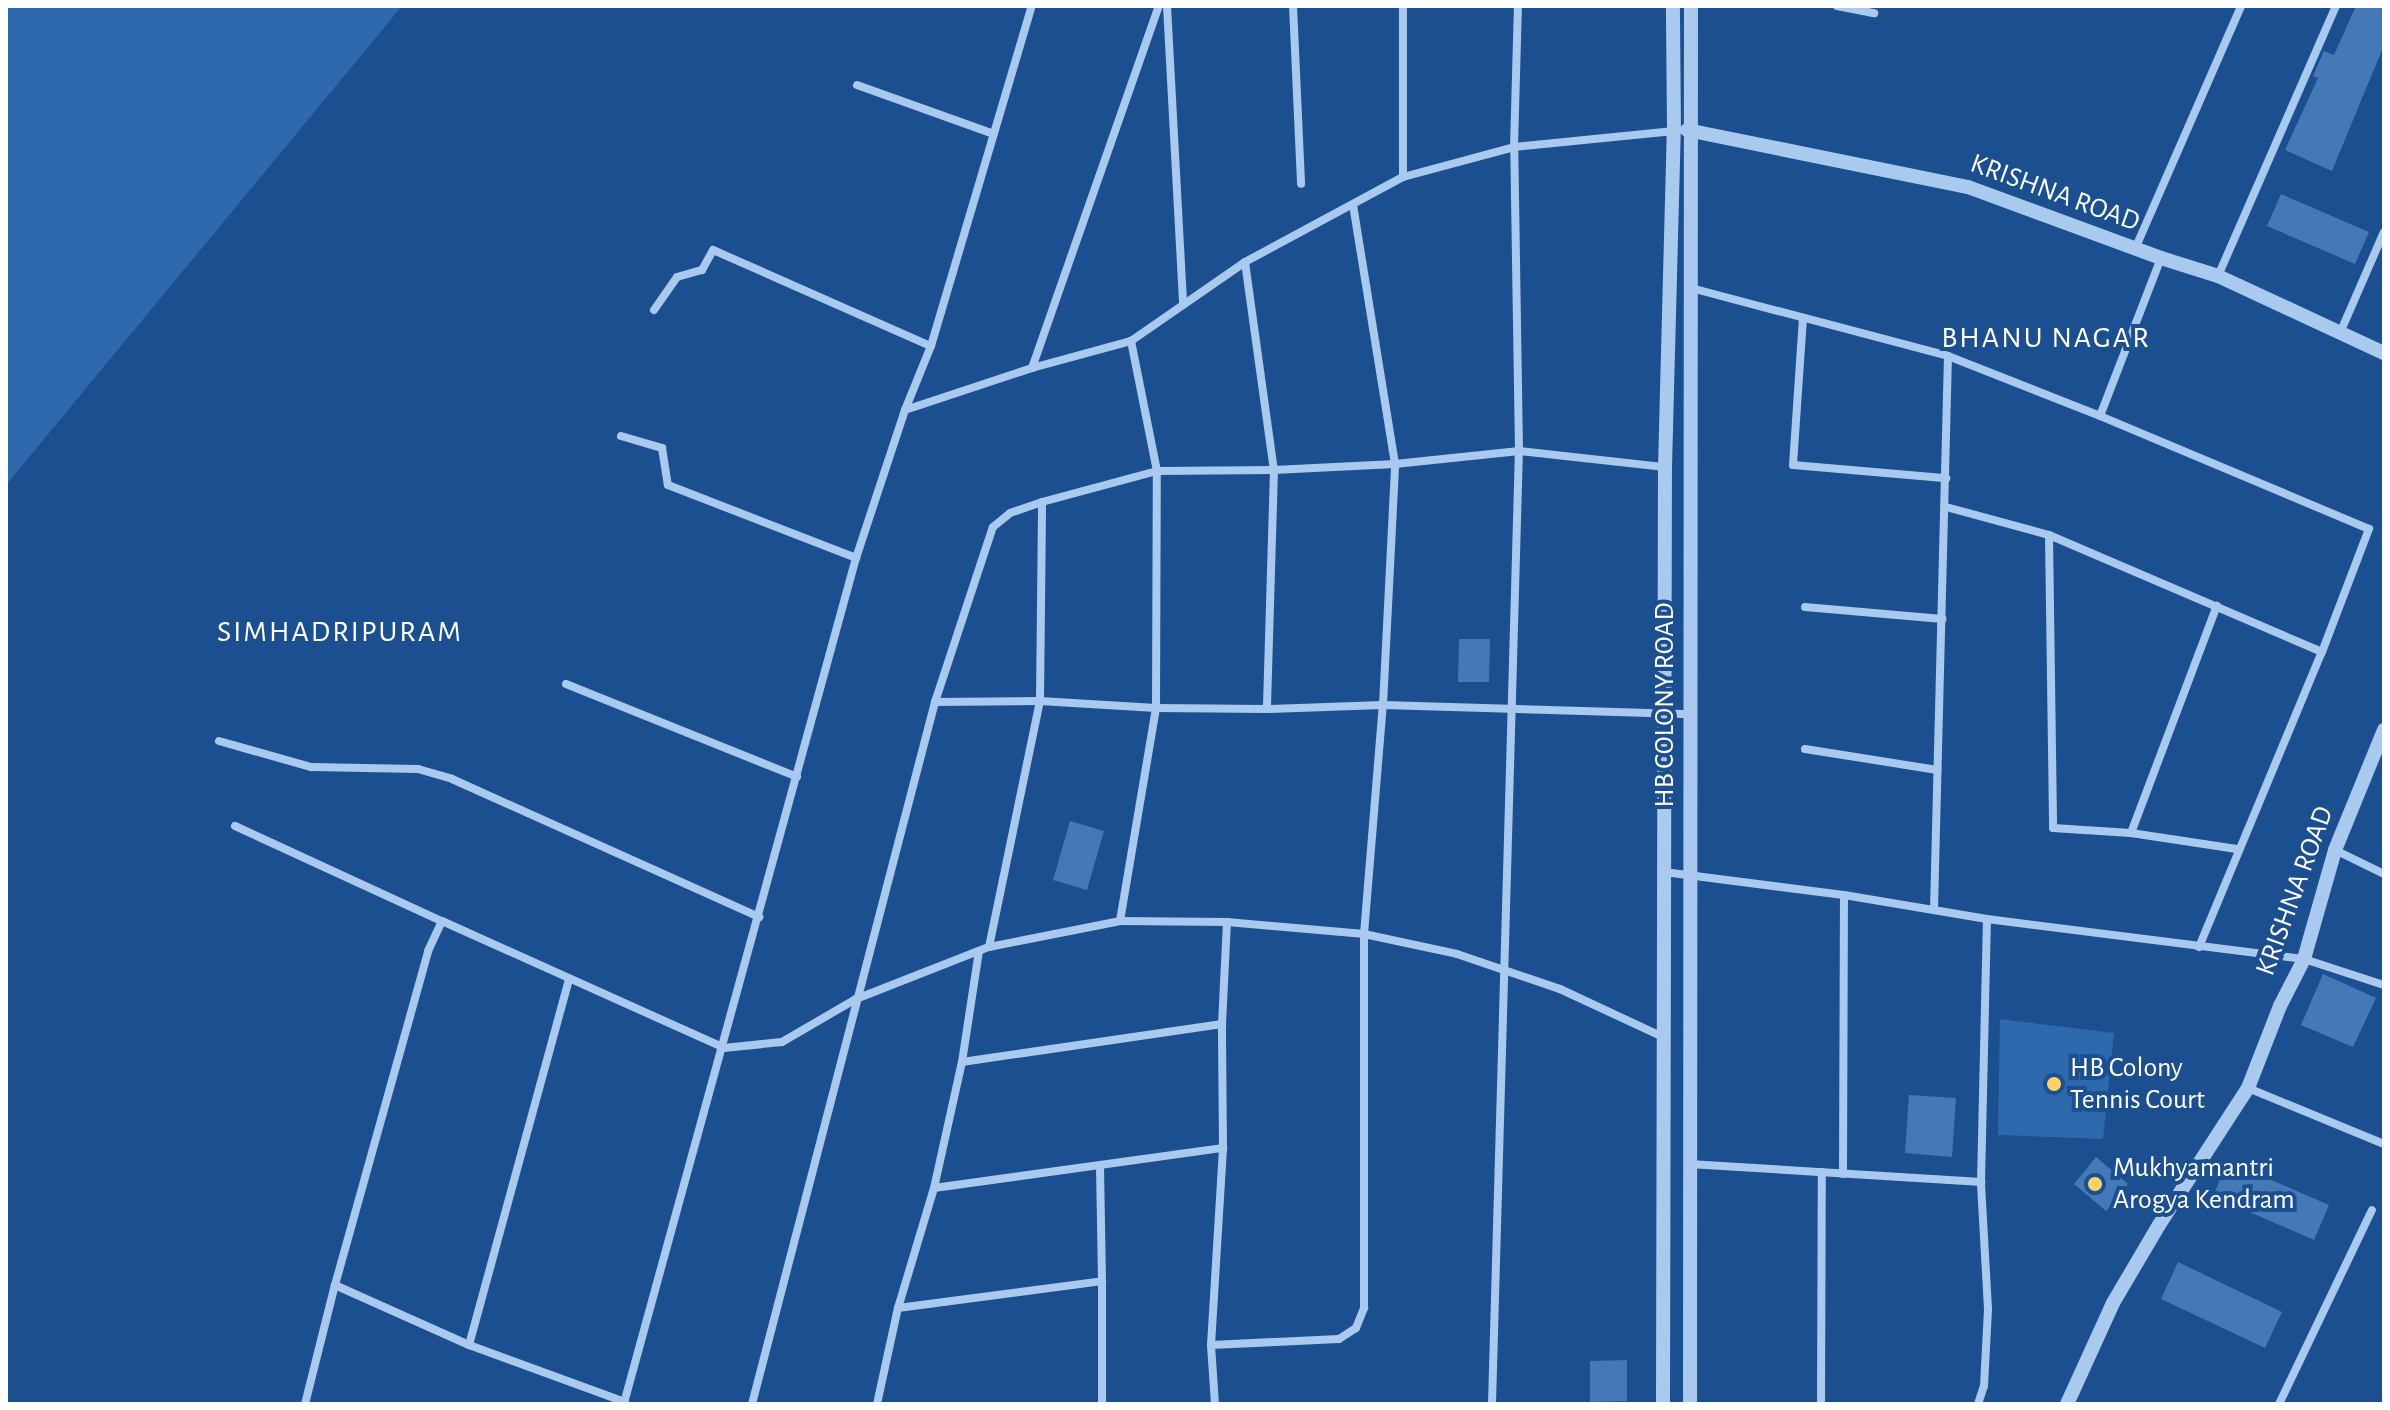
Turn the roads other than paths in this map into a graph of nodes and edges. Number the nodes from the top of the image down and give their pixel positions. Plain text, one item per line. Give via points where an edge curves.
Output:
1 (1032, 6) edge
2 (1159, 6) edge
3 (1167, 6) edge
4 (1293, 6) edge
5 (1403, 6) edge
6 (1518, 6) edge
7 (1673, 6) edge
8 (1691, 6) edge
9 (1837, 6) edge
10 (2241, 6) edge
11 (2336, 6) edge
12 (1874, 13) dead end
13 (857, 85) dead end
14 (1693, 129) junction
15 (1674, 131) junction
16 (994, 134) junction
17 (1514, 147) junction
18 (1403, 177) junction
19 (1301, 184) dead end
20 (1353, 204) junction
21 (2384, 232) edge
22 (2135, 249) junction
23 (2161, 258) junction
24 (1245, 262) junction
25 (2218, 276) junction
26 (1691, 288) junction
27 (1183, 305) junction
28 (654, 310) dead end
29 (1803, 318) junction
30 (2340, 333) junction
31 (1131, 341) junction
32 (931, 346) junction
33 (2384, 353) edge
34 (1948, 356) junction
35 (1032, 368) junction
36 (905, 410) junction
37 (2100, 416) junction
38 (621, 436) dead end
39 (1519, 451) junction
40 (1395, 464) junction
41 (1665, 467) junction
42 (1274, 470) junction
43 (1157, 471) junction
44 (1946, 478) junction
45 (1042, 502) junction
46 (1946, 507) junction
47 (2049, 535) junction
48 (856, 558) junction
49 (2217, 606) junction
50 (1805, 607) dead end
51 (1942, 619) junction
52 (2322, 652) junction
53 (566, 684) dead end
54 (1040, 701) junction
55 (935, 702) junction
56 (1383, 705) junction
57 (1156, 708) junction
58 (1267, 709) junction
59 (1513, 709) junction
60 (1691, 714) junction
61 (1665, 715) junction
62 (2384, 730) edge
63 (219, 741) dead end
64 (1805, 749) dead end
65 (1937, 770) junction
66 (797, 777) junction
67 (235, 826) dead end
68 (2131, 833) junction
69 (2237, 849) junction
70 (2335, 850) junction
71 (1664, 872) junction
72 (1690, 874) junction
73 (2384, 874) edge
74 (1844, 895) junction
75 (1934, 909) junction
76 (759, 917) junction
77 (1987, 919) junction
78 (442, 921) junction
79 (1120, 921) junction
80 (1227, 922) junction
81 (1364, 934) junction
82 (989, 947) junction
83 (2199, 947) junction
84 (979, 951) junction
85 (2304, 959) junction
86 (1506, 970) junction
87 (569, 980) junction
88 (2384, 985) edge
89 (856, 999) junction
90 (1222, 1024) junction
91 (1663, 1037) junction
92 (724, 1048) junction
93 (962, 1062) junction
94 (2248, 1088) junction
95 (2384, 1144) edge
96 (1223, 1148) junction
97 (1689, 1164) junction
98 (1100, 1167) junction
99 (1822, 1172) junction
100 (1843, 1174) junction
101 (1981, 1182) junction
102 (934, 1188) junction
103 (2372, 1210) dead end
104 (1102, 1281) junction
105 (335, 1285) junction
106 (898, 1308) junction
107 (469, 1345) junction
108 (1211, 1345) junction
109 (624, 1403) edge
110 (305, 1404) edge
111 (752, 1404) edge
112 (877, 1404) edge
113 (1102, 1404) edge
114 (1215, 1404) edge
115 (1492, 1404) edge
116 (1663, 1404) edge
117 (1690, 1404) edge
118 (1821, 1404) edge
119 (1978, 1404) edge
120 (2067, 1404) edge
121 (2279, 1404) edge

1 - 16 street
2 - 35 street
3 - 27 street
4 - 19 street
5 - 18 street
6 - 17 street
7 - 15 street
8 - 14 street, HB COLONY ROAD
9 - 12 street
10 - 22 street
11 - 25 street
13 - 16 street
14 - 15 street, KRISHNA ROAD
14 - 22 street, KRISHNA ROAD via 1968,187
14 - 26 street, HB COLONY ROAD
15 - 17 street
15 - 41 street
16 - 32 street
17 - 18 street
17 - 39 street
18 - 20 street
20 - 24 street
20 - 40 street
21 - 30 street
22 - 23 street, KRISHNA ROAD
23 - 25 street, KRISHNA ROAD
23 - 37 street
24 - 27 street
24 - 42 street
25 - 30 street, KRISHNA ROAD
26 - 29 street
26 - 60 street, HB COLONY ROAD
27 - 31 street
28 - 32 street via 677,277 702,270 713,250
29 - 34 street
29 - 44 street via 1793,465
30 - 33 street, KRISHNA ROAD
31 - 35 street
31 - 43 street
32 - 36 street
34 - 37 street
34 - 44 street
35 - 36 street
36 - 48 street
37 - 52 street via 2369,529
38 - 48 street via 662,448 668,485
39 - 40 street
39 - 41 street
39 - 59 street
40 - 42 street
40 - 56 street
41 - 61 street
42 - 43 street
42 - 58 street
43 - 45 street
43 - 57 street
44 - 46 street
45 - 54 street
45 - 55 street via 1010,513 993,527
46 - 47 street
46 - 51 street
47 - 49 street
47 - 68 street via 2053,828
48 - 66 street
49 - 52 street
49 - 68 street
50 - 51 street
51 - 65 street
52 - 69 street
53 - 66 street
54 - 55 street
54 - 57 street
54 - 82 street
55 - 89 street
56 - 58 street
56 - 59 street
56 - 81 street
57 - 58 street
57 - 79 street
59 - 61 street
59 - 86 street
60 - 61 street
60 - 72 street, HB COLONY ROAD
61 - 71 street
62 - 70 street, KRISHNA ROAD
63 - 76 street via 311,767 418,769 452,779
64 - 65 street
65 - 75 street
66 - 76 street
67 - 78 street
68 - 69 street
69 - 83 street
70 - 73 street
70 - 85 street, KRISHNA ROAD
71 - 72 street
71 - 91 street
72 - 74 street
72 - 97 street, HB COLONY ROAD
74 - 75 street
74 - 100 street
75 - 77 street
76 - 92 street
77 - 83 street
77 - 101 street
78 - 87 street
78 - 105 street via 428,951
79 - 80 street
79 - 82 street
80 - 81 street
80 - 90 street
81 - 86 street
81 - 108 street via 1364,1308 1356,1328 1339,1339
82 - 84 street
83 - 85 street
84 - 89 street
84 - 93 street
85 - 88 street
85 - 94 street, KRISHNA ROAD
86 - 91 street
86 - 115 street
87 - 92 street
87 - 107 street
89 - 92 street via 782,1042
89 - 111 street
90 - 93 street
90 - 96 street
91 - 116 street
92 - 109 street
93 - 102 street
94 - 95 street
94 - 120 street, KRISHNA ROAD via 2113,1303
96 - 98 street
96 - 108 street
97 - 99 street
97 - 117 street, HB COLONY ROAD
98 - 102 street
98 - 104 street
99 - 100 street
99 - 118 street
100 - 101 street
101 - 119 street via 1988,1309 1984,1386
102 - 106 street
103 - 121 street
104 - 106 street
104 - 113 street
105 - 107 street
105 - 110 street
106 - 112 street
107 - 109 street
108 - 114 street

